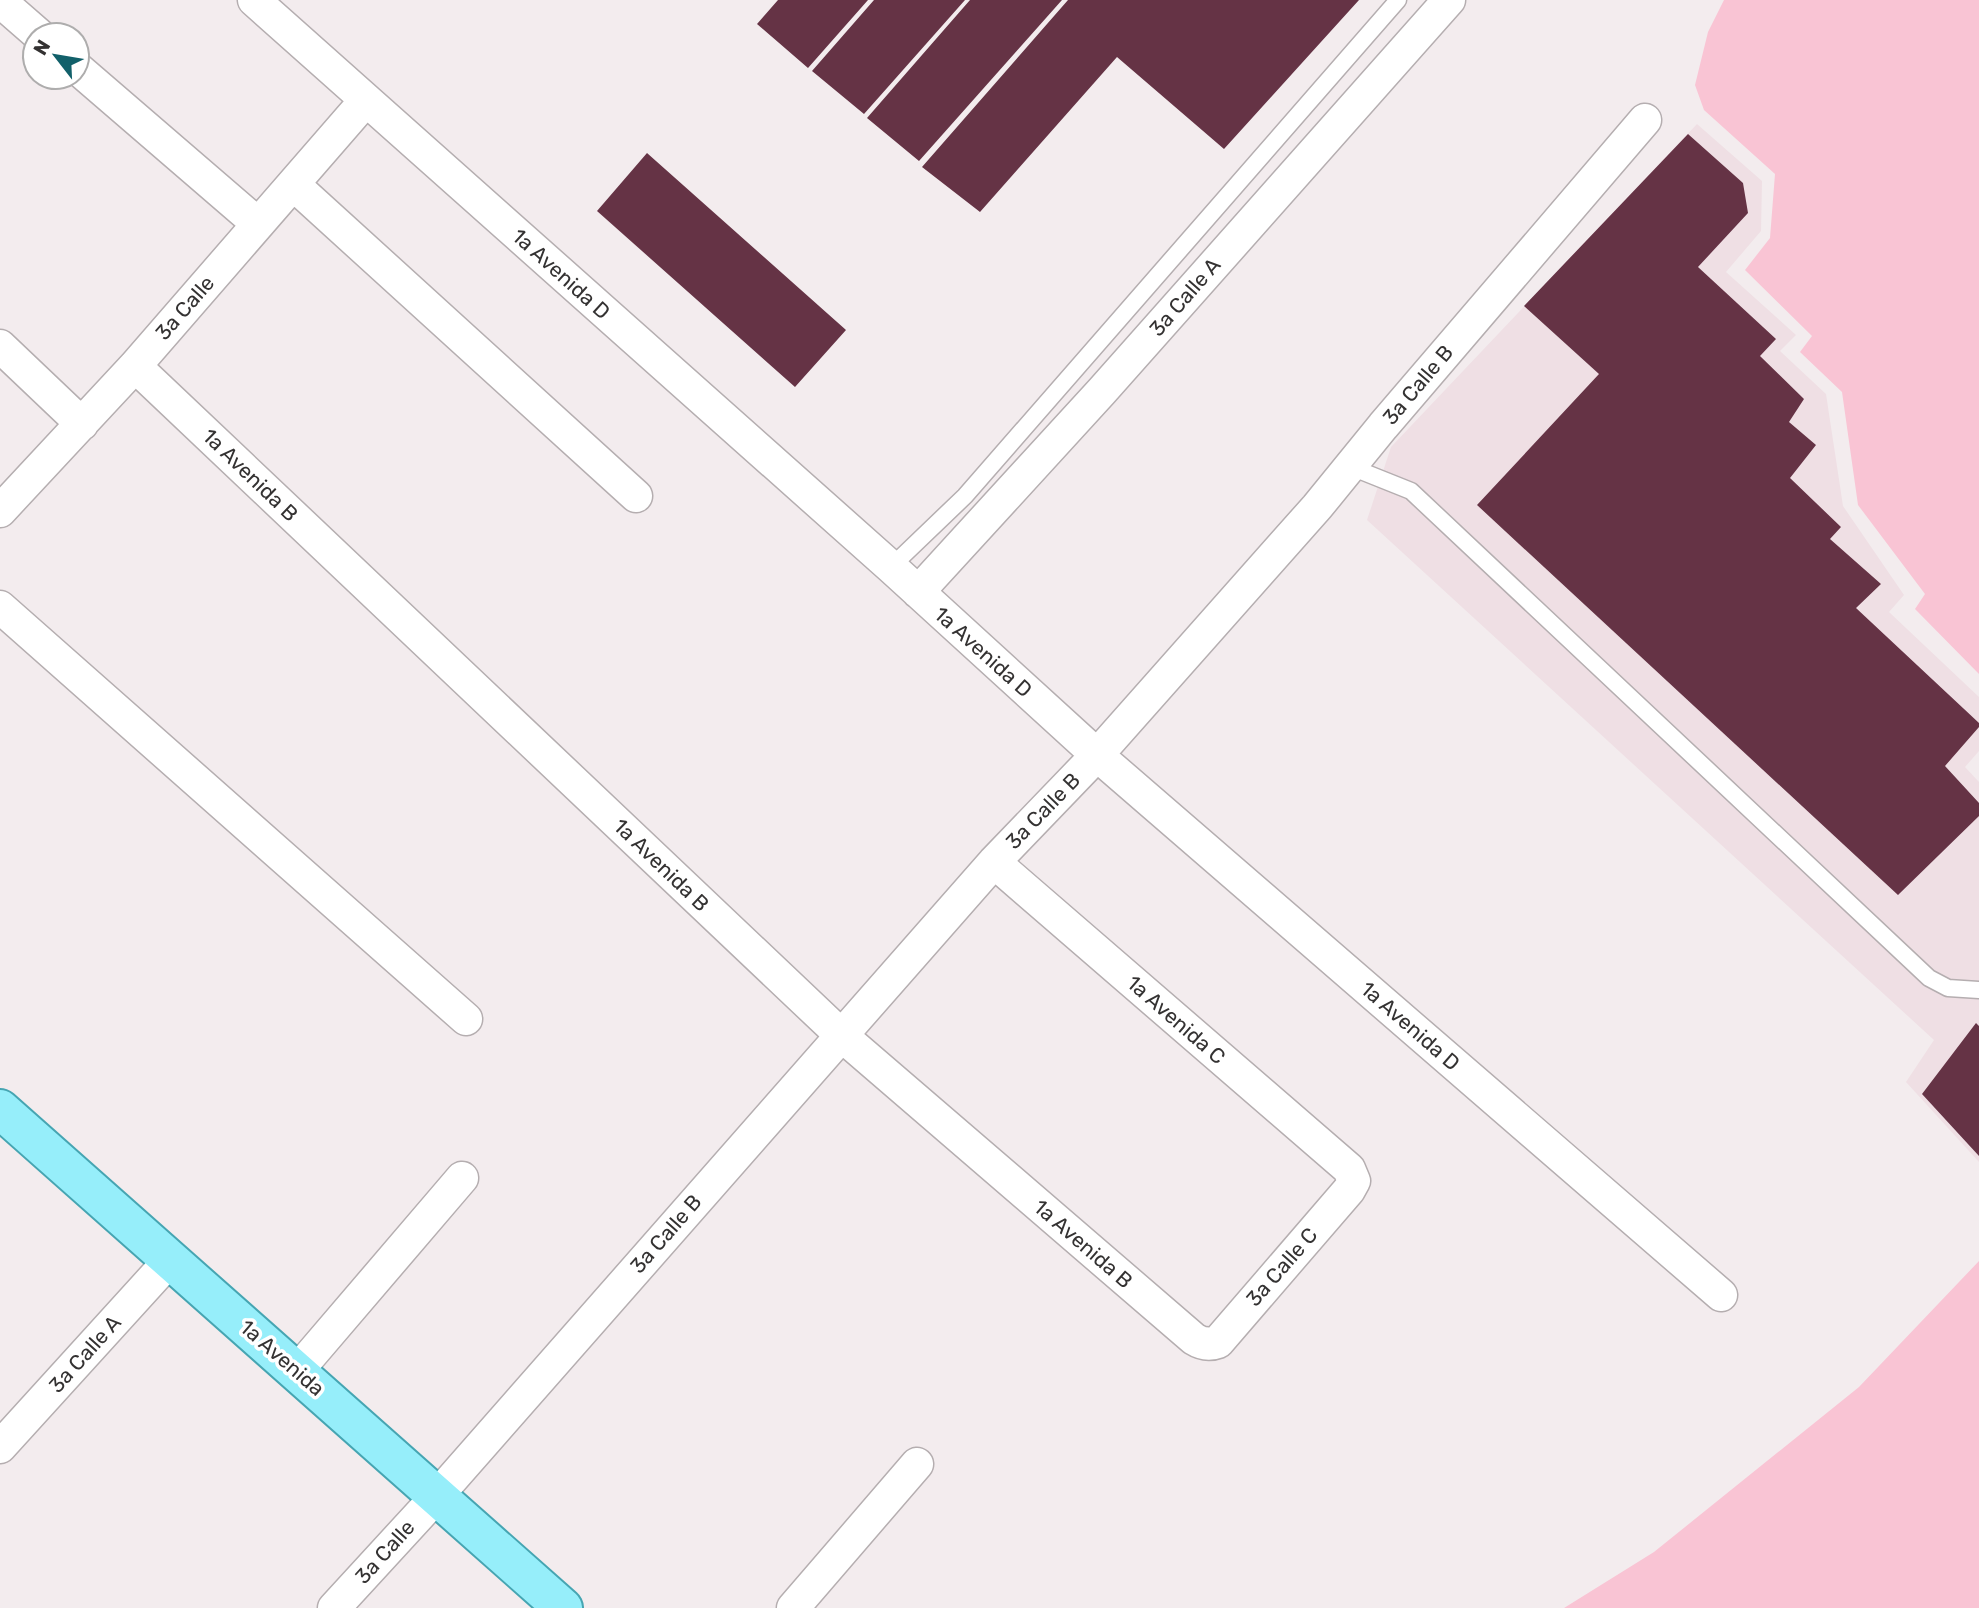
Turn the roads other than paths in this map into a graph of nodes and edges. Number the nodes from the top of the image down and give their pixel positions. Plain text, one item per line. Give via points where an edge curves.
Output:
1 (1398, 0) edge
2 (1448, 0) edge
3 (0, 1) edge
4 (266, 4) edge
5 (23, 21) edge
6 (91, 80) edge
7 (366, 100) junction
8 (1645, 120) dead end
9 (293, 184) junction
10 (258, 224) junction
11 (0, 346) edge
12 (135, 366) junction
13 (82, 424) junction
14 (1351, 467) junction
15 (636, 496) dead end
16 (0, 511) edge
17 (891, 567) junction
18 (918, 592) junction
19 (0, 607) edge
20 (1097, 755) junction
21 (994, 862) junction
22 (1979, 990) edge
23 (466, 1019) dead end
24 (841, 1035) junction
25 (0, 1109) edge
26 (462, 1178) dead end
27 (1354, 1181) joint
28 (170, 1260) junction
29 (1721, 1295) dead end
30 (1205, 1344) joint
31 (298, 1371) junction
32 (0, 1447) edge
33 (917, 1464) dead end
34 (436, 1497) junction
35 (334, 1608) edge
36 (563, 1608) edge
37 (793, 1608) edge

1 - 17 lane via 965,496
2 - 18 street, 3a Calle A
3 - 5 street
4 - 7 street, 1a Avenida D
6 - 10 street
7 - 9 street, 3a Calle
7 - 17 street, 1a Avenida D
8 - 14 street, 3a Calle B
9 - 10 street, 3a Calle
9 - 15 street
10 - 12 street, 3a Calle
11 - 13 street
12 - 13 street, 3a Calle
12 - 24 street, 1a Avenida B
13 - 16 street, 3a Calle
14 - 20 street, 3a Calle B
14 - 22 lane via 1411,491 1929,978 1948,988
17 - 18 street, 1a Avenida D
18 - 20 street, 1a Avenida D
19 - 23 street
20 - 21 street, 3a Calle B
20 - 29 street, 1a Avenida D
21 - 24 street, 3a Calle B
21 - 27 street, 1a Avenida C via 1349,1169
24 - 30 street, 1a Avenida B
24 - 34 street, 3a Calle B
25 - 28 main road, 1a Avenida
26 - 31 street
27 - 30 street, 3a Calle C via 1218,1342
28 - 31 main road, 1a Avenida
28 - 32 street, 3a Calle A
31 - 34 main road, 1a Avenida
33 - 37 street
34 - 35 street, 3a Calle
34 - 36 main road, 1a Avenida

